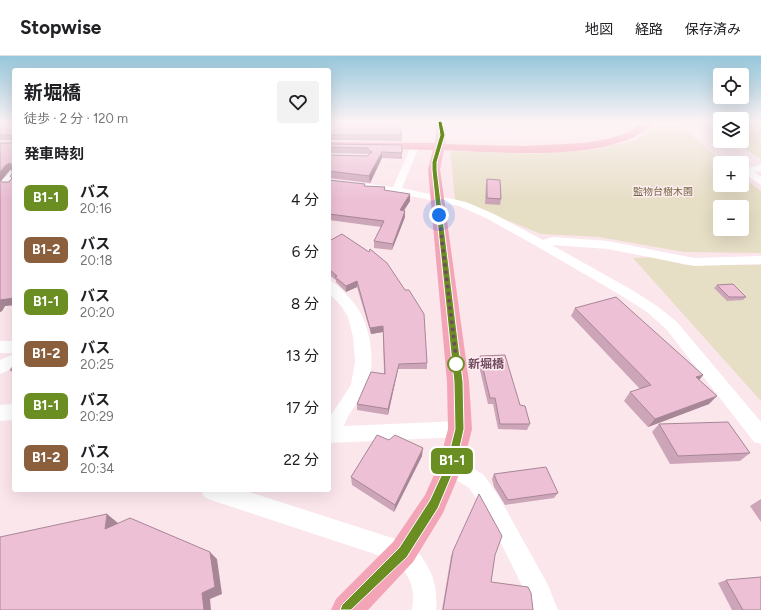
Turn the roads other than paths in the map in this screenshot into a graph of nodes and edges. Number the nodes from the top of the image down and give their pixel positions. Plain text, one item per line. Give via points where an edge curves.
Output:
1 (415, 148) edge
2 (439, 148) edge
3 (462, 148) edge
4 (562, 148) edge
5 (761, 168) edge
6 (12, 175) edge
7 (331, 182) edge
8 (761, 182) edge
9 (5, 187) edge
10 (396, 190) junction
11 (542, 244) junction
12 (761, 260) edge
13 (331, 287) edge
14 (12, 346) edge
15 (0, 347) edge
16 (12, 361) edge
17 (0, 368) edge
18 (12, 412) edge
19 (0, 413) edge
20 (460, 429) junction
21 (331, 433) edge
22 (331, 436) edge
23 (761, 436) edge
24 (451, 465) junction
25 (217, 492) edge
26 (403, 552) junction
27 (347, 610) edge
28 (424, 610) edge
29 (546, 610) edge

1 - 10 street
2 - 20 main road via 434,170 458,382
3 - 4 main road via 534,150
5 - 8 street via 749,170 750,174
6 - 9 street
7 - 10 street
10 - 11 street via 462,204
11 - 12 street via 553,241 608,245 694,262
11 - 23 street via 652,309 672,326
13 - 21 street via 353,311 362,343 364,365 359,387 350,398
14 - 15 street
16 - 17 street
18 - 19 street
20 - 22 street
20 - 24 main road
24 - 26 main road via 434,504
24 - 29 street via 476,481 491,502
25 - 26 street
26 - 27 main road
26 - 28 street via 416,566 424,584

